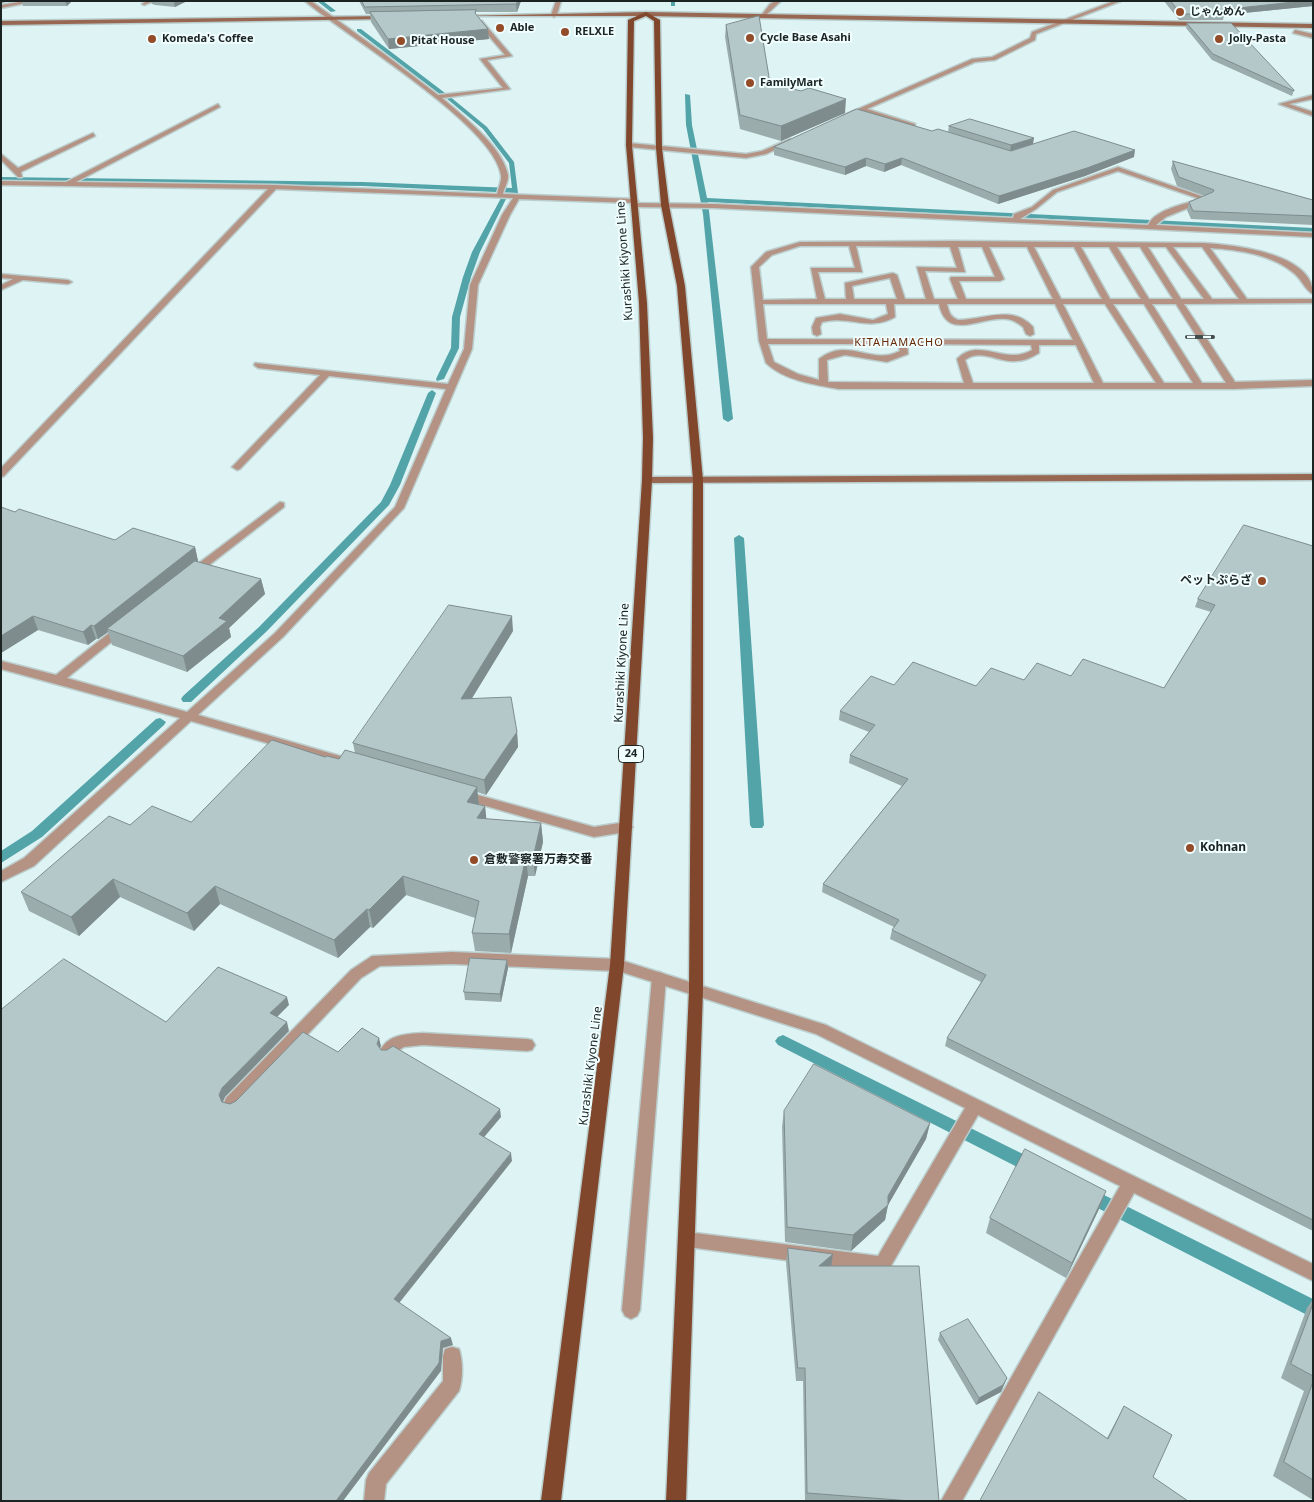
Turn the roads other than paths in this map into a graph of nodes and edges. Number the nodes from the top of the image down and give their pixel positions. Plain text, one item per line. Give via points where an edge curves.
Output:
1 (34, 1) edge
2 (152, 1) edge
3 (307, 1) edge
4 (558, 1) edge
5 (779, 1) edge
6 (1119, 1) edge
7 (144, 4) dead end
8 (1, 6) edge
9 (650, 13) junction
10 (554, 15) junction
11 (457, 16) edge
12 (762, 16) junction
13 (389, 17) edge
14 (330, 18) junction
15 (631, 20) junction
16 (1065, 21) junction
17 (461, 22) edge
18 (480, 22) junction
19 (1, 23) edge
20 (339, 23) junction
21 (386, 23) edge
22 (1313, 26) edge
23 (1049, 27) junction
24 (1, 28) edge
25 (1313, 34) edge
26 (435, 96) junction
27 (1313, 96) edge
28 (218, 106) dead end
29 (861, 109) junction
30 (1313, 114) edge
31 (834, 121) edge
32 (917, 126) edge
33 (93, 135) dead end
34 (799, 137) edge
35 (629, 145) junction
36 (659, 148) junction
37 (1, 156) edge
38 (18, 178) junction
39 (1, 183) edge
40 (70, 183) junction
41 (274, 187) junction
42 (500, 191) junction
43 (518, 195) junction
44 (635, 203) junction
45 (665, 205) junction
46 (1016, 218) junction
47 (1152, 225) junction
48 (1313, 235) edge
49 (852, 244) junction
50 (953, 244) junction
51 (984, 244) junction
52 (1029, 244) junction
53 (1076, 244) junction
54 (1111, 244) junction
55 (1142, 244) junction
56 (1167, 244) junction
57 (1204, 244) junction
58 (1, 276) edge
59 (22, 278) junction
60 (68, 282) dead end
61 (1, 288) edge
62 (1313, 292) edge
63 (1313, 300) edge
64 (902, 301) junction
65 (942, 301) junction
66 (963, 301) junction
67 (1245, 301) junction
68 (758, 302) junction
69 (822, 302) junction
70 (850, 302) junction
71 (890, 302) junction
72 (931, 302) junction
73 (1059, 302) junction
74 (1108, 302) junction
75 (1148, 302) junction
76 (1178, 302) junction
77 (1210, 302) junction
78 (817, 334) junction
79 (1076, 334) junction
80 (763, 337) junction
81 (1032, 338) junction
82 (902, 342) junction
83 (1080, 343) junction
84 (258, 365) dead end
85 (327, 373) junction
86 (824, 384) junction
87 (1313, 384) edge
88 (969, 385) junction
89 (1100, 386) junction
90 (1160, 386) junction
91 (1199, 386) junction
92 (1233, 386) junction
93 (450, 387) junction
94 (237, 467) dead end
95 (1, 474) edge
96 (1313, 477) edge
97 (647, 480) junction
98 (698, 480) junction
99 (280, 505) dead end
100 (180, 583) edge
101 (134, 619) edge
102 (1, 665) edge
103 (58, 679) junction
104 (190, 717) junction
105 (360, 766) edge
106 (454, 793) edge
107 (626, 828) junction
108 (1, 877) edge
109 (617, 964) junction
110 (660, 978) junction
111 (696, 990) junction
112 (527, 1045) dead end
113 (388, 1050) edge
114 (232, 1103) edge
115 (975, 1106) junction
116 (1131, 1183) junction
117 (686, 1240) junction
118 (1313, 1273) edge
119 (632, 1310) dead end
120 (452, 1356) dead end
121 (374, 1501) edge
122 (551, 1501) edge
123 (676, 1501) edge
124 (951, 1501) edge

1 - 8 street
2 - 7 street
3 - 14 street
4 - 10 street
5 - 12 street
6 - 16 street
9 - 10 street
9 - 12 street
9 - 15 main road
9 - 23 street
9 - 36 main road
10 - 11 street
12 - 16 street
13 - 14 street
14 - 19 street
14 - 20 street
15 - 18 street
15 - 35 main road, Kurashiki Kiyone Line / 24
16 - 22 street
16 - 23 street
17 - 18 street
18 - 26 street via 509,56 483,59 507,89
20 - 21 street
20 - 24 street
20 - 26 street
23 - 25 street
23 - 29 street via 993,59 974,60
26 - 42 street via 478,134 501,163 505,176
27 - 30 street via 1282,104
28 - 40 street
29 - 31 street
29 - 32 street
33 - 38 street
34 - 36 street via 764,153 746,156
35 - 36 street
35 - 44 main road, Kurashiki Kiyone Line / 24
36 - 45 main road
37 - 38 street
38 - 39 street
38 - 40 street
40 - 41 street
41 - 42 street
41 - 95 street
42 - 43 street
43 - 44 street
43 - 93 street via 474,285 468,349
44 - 45 street
44 - 97 main road, Kurashiki Kiyone Line / 24 via 643,303
45 - 46 street
45 - 98 main road via 681,286
46 - 47 street
46 - 47 street via 1055,191 1118,169 1207,199 1163,215
47 - 48 street
49 - 50 street
49 - 68 street via 800,244 776,249 762,257 754,267
49 - 69 street via 859,270 814,270
50 - 51 street
50 - 72 street via 962,270 920,269
51 - 52 street
51 - 66 street via 1000,279 954,279
52 - 53 street
52 - 73 street
53 - 54 street
53 - 74 street
54 - 55 street
54 - 75 street
55 - 56 street
55 - 76 street
56 - 57 street
56 - 77 street
57 - 62 street via 1236,247 1284,263 1300,274
57 - 67 street
58 - 59 street
59 - 60 street
59 - 61 street
63 - 67 street
64 - 70 street via 893,275 848,285
64 - 71 street
64 - 72 street
65 - 66 street
65 - 72 street
65 - 81 street via 943,312 948,318 976,323 1005,316 1029,327
66 - 73 street
67 - 77 street
68 - 69 street
68 - 80 street
69 - 70 street
70 - 71 street
71 - 78 street via 892,315 884,321 868,323 844,317 819,320
73 - 74 street
73 - 79 street
74 - 75 street
74 - 90 street
75 - 76 street
75 - 91 street
76 - 77 street
76 - 92 street
78 - 80 street
78 - 81 street
79 - 81 street
79 - 83 street
80 - 82 street
80 - 86 street via 770,363 787,374
81 - 82 street
81 - 83 street
81 - 88 street via 1036,351 1028,358 1014,361 974,352 965,354 961,359
82 - 86 street via 905,352 896,358 869,359 846,352 823,359
83 - 89 street
84 - 85 street
85 - 93 street
85 - 94 street
86 - 88 street
87 - 92 street
88 - 89 street
89 - 90 street
90 - 91 street
91 - 92 street
93 - 104 street via 398,508 279,635
96 - 98 street
97 - 98 street
97 - 107 main road, Kurashiki Kiyone Line / 24
98 - 111 main road
99 - 100 street
101 - 103 street
102 - 103 street
103 - 104 street
104 - 105 street
104 - 108 street via 29,862
106 - 107 street via 594,832
107 - 109 main road, Kurashiki Kiyone Line / 24
109 - 110 street
109 - 114 street via 452,958 377,960 356,974
109 - 122 main road, Kurashiki Kiyone Line / 24
110 - 111 street
110 - 119 street
111 - 115 street via 821,1029
111 - 117 main road
112 - 113 street via 423,1039 401,1041
115 - 116 street
115 - 117 street via 882,1266
116 - 118 street
116 - 124 street
117 - 123 main road
120 - 121 street via 452,1384 376,1480

